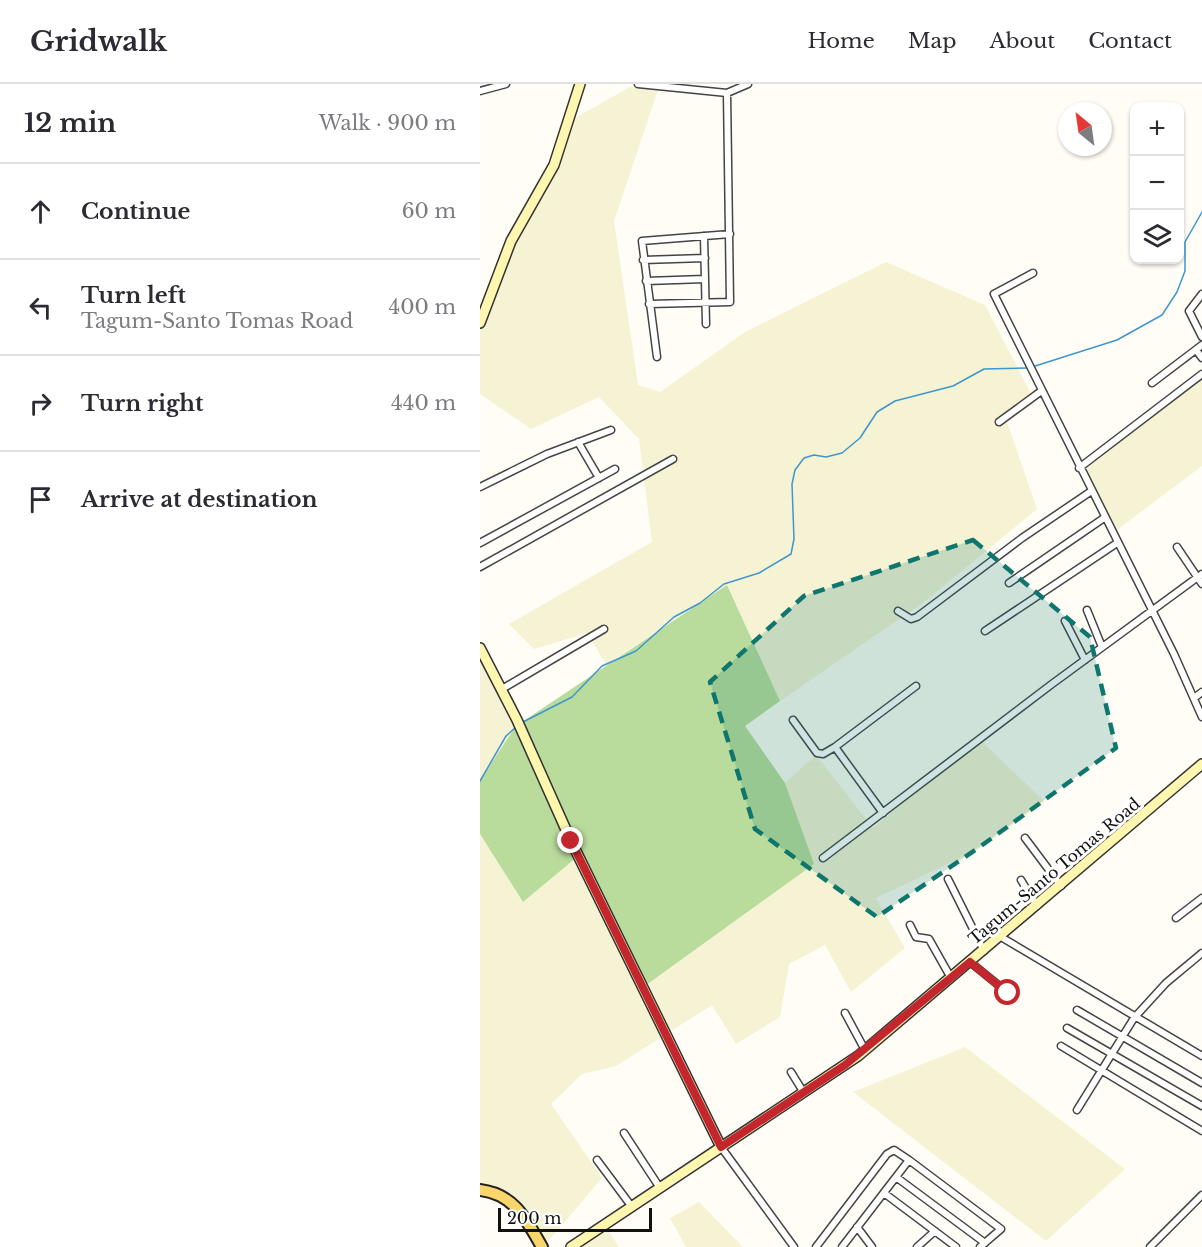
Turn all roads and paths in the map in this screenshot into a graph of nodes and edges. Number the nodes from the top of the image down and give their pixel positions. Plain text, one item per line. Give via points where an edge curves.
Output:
1 (506, 84) edge
2 (580, 84) edge
3 (638, 84) edge
4 (748, 84) edge
5 (480, 91) edge
6 (727, 93) junction
7 (730, 234) junction
8 (704, 236) junction
9 (705, 258) junction
10 (643, 260) junction
11 (1033, 273) dead end
12 (705, 279) junction
13 (646, 281) junction
14 (1202, 294) edge
15 (706, 302) junction
16 (649, 304) junction
17 (480, 323) edge
18 (706, 324) dead end
19 (1202, 337) edge
20 (1199, 347) edge
21 (657, 357) dead end
22 (1202, 358) edge
23 (1202, 374) edge
24 (1152, 384) dead end
25 (1041, 392) junction
26 (999, 422) dead end
27 (611, 430) dead end
28 (578, 442) junction
29 (673, 459) dead end
30 (1079, 468) junction
31 (615, 469) dead end
32 (599, 478) junction
33 (480, 487) edge
34 (1090, 492) junction
35 (1104, 518) junction
36 (480, 543) edge
37 (1117, 543) junction
38 (1177, 547) dead end
39 (480, 567) edge
40 (1200, 576) edge
41 (1009, 583) dead end
42 (1202, 584) edge
43 (1087, 610) dead end
44 (898, 611) dead end
45 (1151, 613) junction
46 (1065, 621) dead end
47 (604, 629) dead end
48 (986, 631) dead end
49 (1102, 647) junction
50 (480, 648) edge
51 (1085, 660) junction
52 (916, 687) dead end
53 (502, 689) junction
54 (1202, 692) edge
55 (1194, 698) junction
56 (1202, 717) edge
57 (793, 720) dead end
58 (835, 747) junction
59 (1202, 764) edge
60 (883, 813) junction
61 (1025, 838) dead end
62 (823, 858) dead end
63 (948, 879) dead end
64 (1021, 880) dead end
65 (1061, 886) junction
66 (1202, 897) edge
67 (1037, 906) junction
68 (1176, 918) dead end
69 (910, 925) dead end
70 (1001, 937) junction
71 (984, 951) junction
72 (1202, 953) edge
73 (970, 962) junction
74 (951, 978) junction
75 (1012, 997) dead end
76 (1077, 1010) dead end
77 (845, 1013) dead end
78 (1134, 1018) junction
79 (1067, 1028) dead end
80 (1122, 1036) junction
81 (1061, 1046) dead end
82 (865, 1050) junction
83 (1112, 1053) junction
84 (1202, 1056) edge
85 (1101, 1070) junction
86 (791, 1072) dead end
87 (1202, 1083) edge
88 (804, 1093) junction
89 (1202, 1106) edge
90 (1077, 1110) dead end
91 (1202, 1131) edge
92 (624, 1133) dead end
93 (721, 1147) junction
94 (597, 1160) dead end
95 (909, 1160) junction
96 (896, 1177) junction
97 (660, 1188) junction
98 (480, 1190) edge
99 (884, 1193) junction
100 (1202, 1196) edge
101 (632, 1207) junction
102 (857, 1227) junction
103 (935, 1231) junction
104 (983, 1245) edge
105 (845, 1246) edge
106 (951, 1246) edge
107 (542, 1247) edge
108 (571, 1247) edge
109 (794, 1247) edge
110 (816, 1247) edge
111 (873, 1247) edge
112 (917, 1247) edge
113 (1150, 1247) edge

1 - 5 street
2 - 17 street via 554,165 511,241
3 - 6 street
4 - 6 street
6 - 7 street
7 - 8 street
7 - 15 street via 730,302
8 - 9 street
8 - 10 street via 644,240
9 - 10 street
9 - 12 street
10 - 13 street
11 - 25 street via 994,294
12 - 13 street
12 - 15 street
13 - 16 street
14 - 19 street via 1189,311
15 - 16 street
15 - 18 street
16 - 21 street
20 - 22 street
20 - 24 street
23 - 30 street
25 - 26 street
25 - 30 street
27 - 28 street
28 - 32 street
28 - 33 street
29 - 39 street
30 - 34 street
31 - 32 street
32 - 36 street
34 - 35 street
34 - 44 street via 917,617 911,619
35 - 37 street
35 - 41 street
37 - 45 street
37 - 48 street
38 - 40 street
40 - 42 street
40 - 45 street
43 - 49 street
45 - 49 street
45 - 55 street
46 - 51 street
47 - 53 street
49 - 51 street
50 - 53 street
51 - 60 street
52 - 58 street
53 - 93 street via 563,825
54 - 55 street
55 - 56 street
57 - 58 street via 817,753
58 - 60 street
59 - 65 street, Tagum-Santo Tomas Road
60 - 62 street
61 - 65 street
63 - 71 street
64 - 67 street
65 - 67 street, Tagum-Santo Tomas Road
66 - 68 street
67 - 70 street, Tagum-Santo Tomas Road
69 - 74 street via 916,937 929,939
70 - 71 street, Tagum-Santo Tomas Road
70 - 78 street
71 - 73 street, Tagum-Santo Tomas Road
72 - 78 street via 1166,983
73 - 74 street, Tagum-Santo Tomas Road
73 - 75 street
74 - 82 street, Tagum-Santo Tomas Road
76 - 80 street
77 - 82 street
78 - 80 street
78 - 84 street
79 - 83 street
80 - 83 street
80 - 87 street
81 - 85 street
82 - 88 street, Tagum-Santo Tomas Road
83 - 85 street
83 - 89 street
85 - 90 street
85 - 91 street
86 - 88 street
88 - 93 street, Tagum-Santo Tomas Road
92 - 97 street
93 - 97 street, Tagum-Santo Tomas Road
93 - 109 street
94 - 101 street
95 - 96 street
95 - 104 street via 1001,1229
95 - 110 street via 894,1150 887,1154
96 - 99 street
96 - 104 street
97 - 101 street, Tagum-Santo Tomas Road
98 - 107 main road via 494,1192 512,1202
99 - 102 street
99 - 103 street
100 - 113 street
101 - 108 street, Tagum-Santo Tomas Road
102 - 105 street
102 - 111 street
103 - 106 street
103 - 112 street

